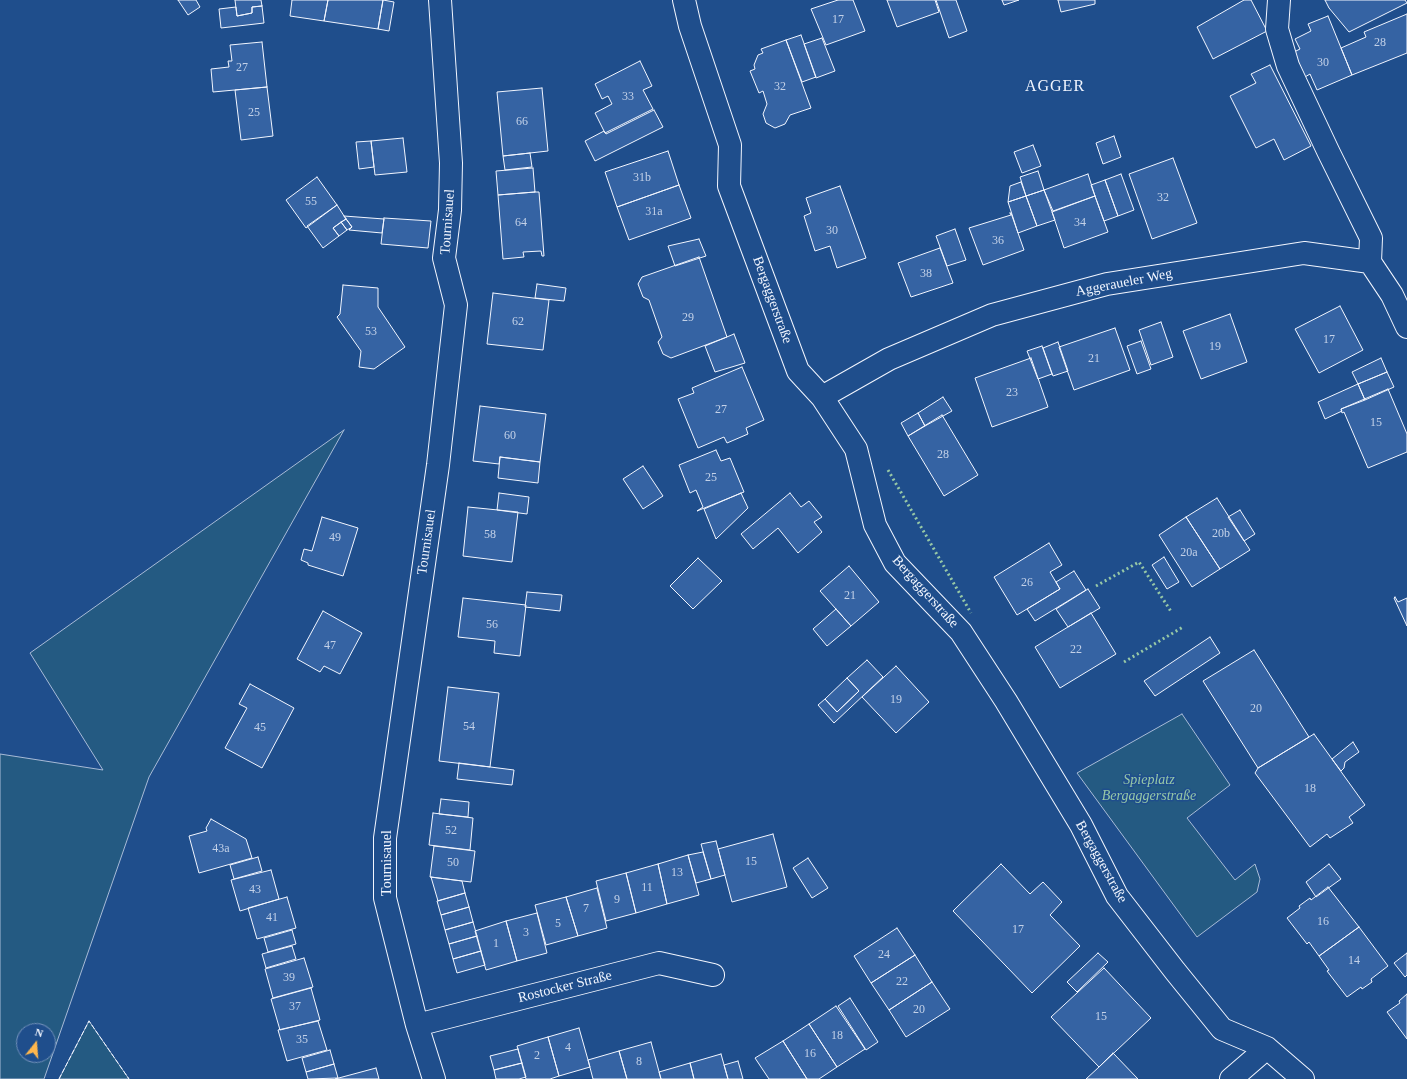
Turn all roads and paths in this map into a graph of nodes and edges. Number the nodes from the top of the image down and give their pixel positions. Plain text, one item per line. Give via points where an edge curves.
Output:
1 (440, 0) edge
2 (684, 0) edge
3 (1279, 0) edge
4 (1370, 262) junction
5 (1407, 327) edge
6 (822, 398) junction
7 (713, 975) dead end
8 (417, 1025) junction
9 (1267, 1048) junction
10 (434, 1079) edge
11 (1231, 1079) edge
12 (1303, 1079) edge

1 - 8 street, Tournisauel via 451,163 450,210 444,258 456,304 438,465 385,838 385,898
2 - 6 street, Bergaggerstraße via 690,26 730,145 729,186 798,370
3 - 4 street via 1277,29 1288,66 1371,238
4 - 5 street via 1392,294
4 - 6 street, Aggeraueler Weg via 1304,253 1107,284 992,315 889,359
6 - 9 street, Bergaggerstraße via 856,449 874,525 895,563 961,632 1081,825 1117,896 1222,1029
7 - 8 street, Rostocker Straße via 660,963
8 - 10 street, Tournisauel
9 - 11 street
9 - 12 street, Bergaggerstraße

